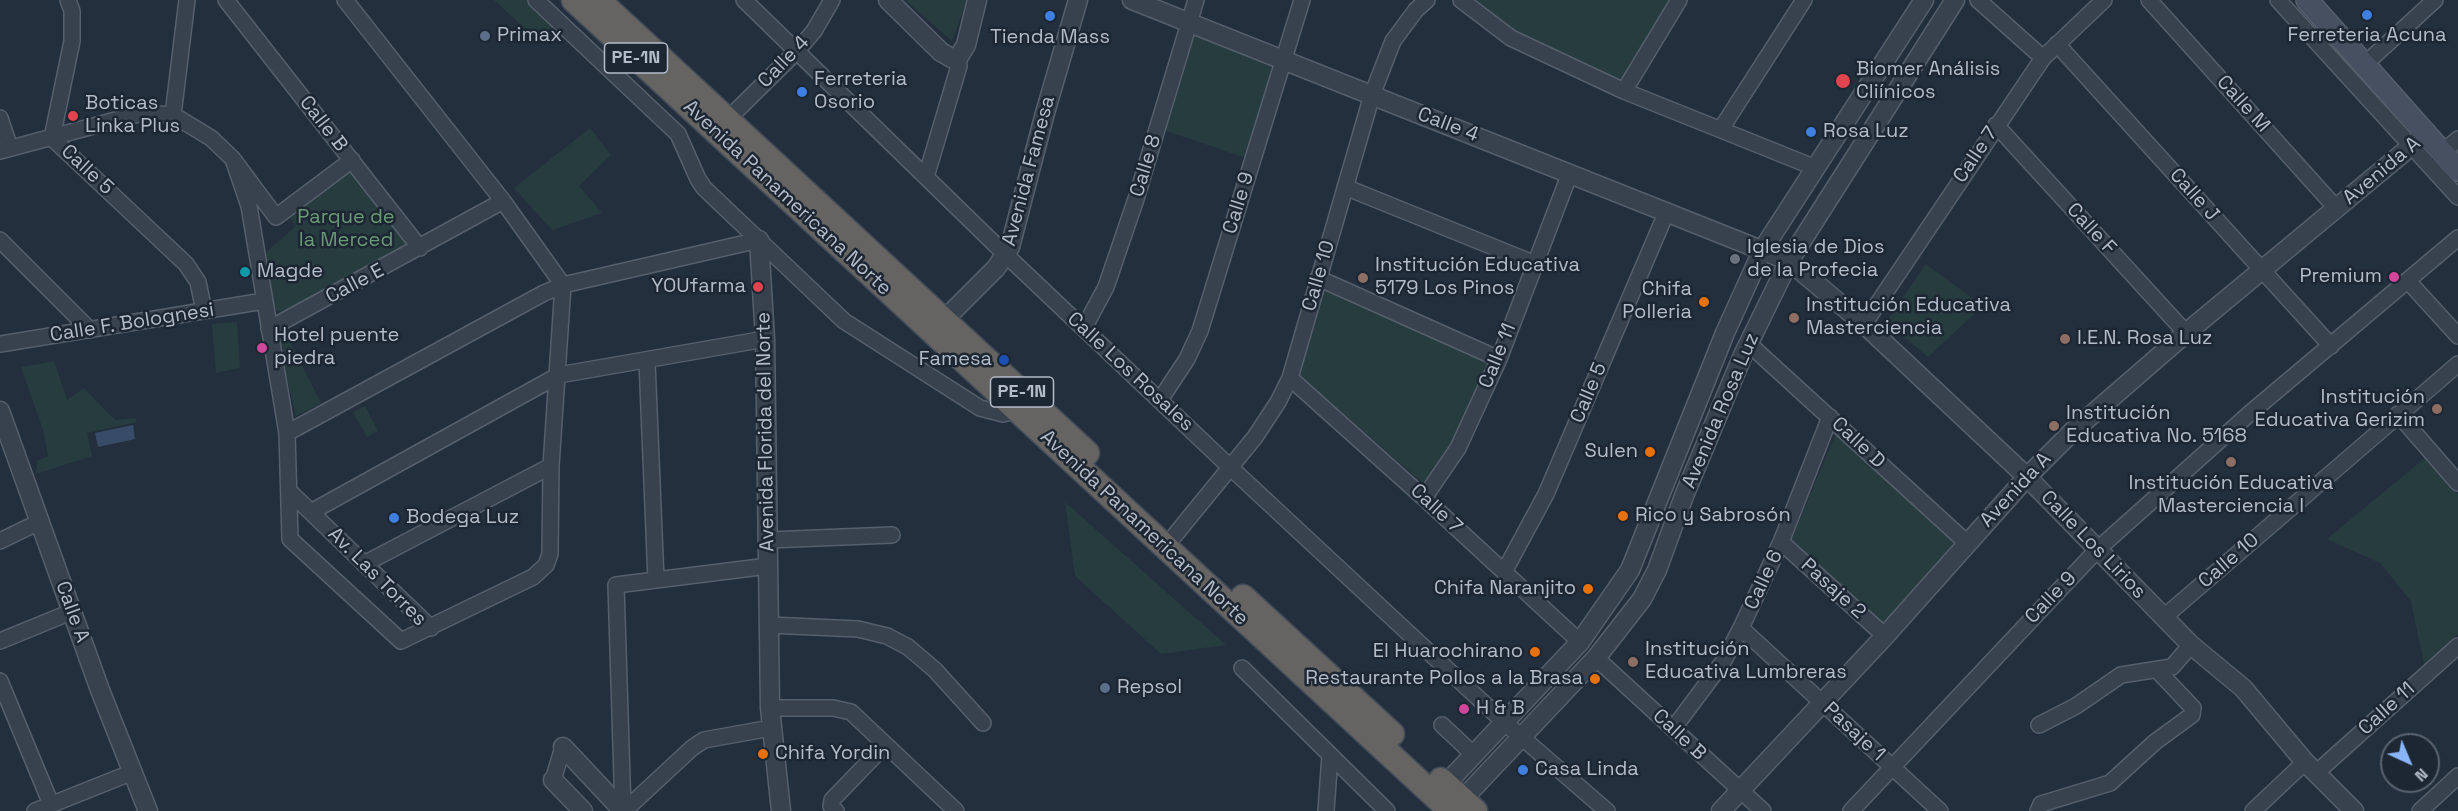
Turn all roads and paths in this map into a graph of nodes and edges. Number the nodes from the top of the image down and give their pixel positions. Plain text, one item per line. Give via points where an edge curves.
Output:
1 (187, 0) edge
2 (226, 0) edge
3 (345, 0) edge
4 (536, 0) edge
5 (574, 0) edge
6 (598, 0) edge
7 (744, 0) edge
8 (832, 0) edge
9 (888, 0) edge
10 (977, 0) edge
11 (1078, 0) edge
12 (1132, 0) edge
13 (1196, 0) edge
14 (1302, 0) edge
15 (1427, 0) edge
16 (1461, 0) edge
17 (1679, 0) edge
18 (1804, 0) edge
19 (1924, 0) edge
20 (1955, 0) edge
21 (1978, 0) edge
22 (2104, 0) edge
23 (2149, 0) edge
24 (2278, 0) edge
25 (2307, 0) edge
26 (2435, 0) edge
27 (70, 4) edge
28 (1189, 22) junction
29 (2057, 44) junction
30 (797, 51) junction
31 (958, 58) junction
32 (2043, 58) junction
33 (1283, 59) junction
34 (2365, 64) junction
35 (1624, 91) junction
36 (1372, 95) junction
37 (173, 115) junction
38 (0, 118) edge
39 (728, 119) junction
40 (1996, 125) junction
41 (1721, 129) junction
42 (52, 138) junction
43 (2419, 140) junction
44 (2450, 146) edge
45 (5, 149) edge
46 (233, 159) junction
47 (352, 160) junction
48 (1816, 168) junction
49 (2458, 170) edge
50 (1570, 173) junction
51 (926, 177) junction
52 (1345, 187) junction
53 (2458, 197) edge
54 (503, 201) junction
55 (2337, 209) junction
56 (1667, 211) junction
57 (2458, 238) edge
58 (0, 240) edge
59 (759, 240) junction
60 (420, 249) junction
61 (1764, 249) junction
62 (1006, 255) junction
63 (1789, 261) junction
64 (1533, 263) junction
65 (2262, 271) junction
66 (1318, 278) junction
67 (2408, 281) junction
68 (563, 285) junction
69 (264, 301) junction
70 (204, 311) junction
71 (944, 320) junction
72 (1864, 324) junction
73 (1083, 328) junction
74 (269, 329) junction
75 (90, 330) junction
76 (2186, 333) junction
77 (2458, 336) edge
78 (765, 339) junction
79 (0, 344) edge
80 (1749, 344) junction
81 (2331, 346) junction
82 (1499, 358) junction
83 (647, 361) junction
84 (2458, 364) edge
85 (559, 375) junction
86 (1290, 378) junction
87 (1160, 400) junction
88 (0, 411) edge
89 (1017, 411) junction
90 (2398, 414) junction
91 (1830, 417) junction
92 (288, 433) junction
93 (551, 466) junction
94 (1231, 468) junction
95 (2027, 477) junction
96 (2458, 483) edge
97 (290, 492) junction
98 (1424, 498) junction
99 (311, 512) junction
100 (39, 522) junction
101 (1175, 535) junction
102 (892, 536) dead end
103 (768, 540) junction
104 (0, 541) edge
105 (1781, 542) junction
106 (1967, 543) junction
107 (2098, 549) junction
108 (364, 564) junction
109 (768, 566) junction
110 (1504, 572) junction
111 (657, 580) junction
112 (72, 612) junction
113 (2164, 617) junction
114 (769, 625) junction
115 (431, 628) junction
116 (1741, 628) junction
117 (1884, 636) junction
118 (0, 641) edge
119 (1580, 642) junction
120 (2191, 645) junction
121 (2458, 646) edge
122 (1596, 658) junction
123 (1242, 668) dead end
124 (2158, 671) junction
125 (0, 681) edge
126 (1821, 702) junction
127 (770, 708) junction
128 (1504, 722) junction
129 (983, 723) dead end
130 (2039, 725) dead end
131 (1442, 726) dead end
132 (771, 728) junction
133 (1673, 729) junction
134 (1523, 736) junction
135 (885, 745) junction
136 (563, 747) joint
137 (1330, 755) junction
138 (1474, 755) junction
139 (1891, 767) junction
140 (2311, 767) junction
141 (133, 772) junction
142 (2458, 776) edge
143 (553, 780) joint
144 (1741, 791) junction
145 (1458, 801) edge
146 (51, 804) junction
147 (833, 807) edge
148 (35, 811) edge
149 (148, 811) edge
150 (583, 811) edge
151 (624, 811) edge
152 (781, 811) edge
153 (956, 811) edge
154 (1326, 811) edge
155 (1387, 811) edge
156 (1607, 811) edge
157 (1721, 811) edge
158 (1763, 811) edge
159 (1851, 811) edge
160 (1940, 811) edge
161 (2038, 811) edge
162 (2253, 811) edge
163 (2354, 811) edge
164 (2420, 811) edge

1 - 37 street
2 - 47 street, Calle B
3 - 54 street
4 - 59 street via 678,134 698,179
5 - 89 highway, Avenida Panamericana Norte / PE-1N
6 - 39 highway, Avenida Panamericana Norte / PE-1N
7 - 30 street, Calle Los Rosales
8 - 30 street, Calle 4
9 - 31 street via 941,52
10 - 31 street via 966,45
11 - 62 street, Avenida Famesa
12 - 28 street, Calle 4
13 - 28 street, Calle 8
14 - 33 street, Calle 9
15 - 36 street, Calle 10 via 1393,41
16 - 35 street via 1511,38
17 - 35 street
18 - 41 street
19 - 48 street, Avenida Rosa Luz
20 - 63 street, Avenida Rosa Luz
21 - 32 street
22 - 29 street, Calle 7
23 - 55 street, Calle M
24 - 43 street
25 - 34 main road
26 - 34 street
27 - 42 street, Calle 5 via 70,52
28 - 33 street, Calle 4
28 - 73 street, Calle 8 via 1106,287
29 - 32 street, Calle 7
29 - 65 street, Calle J
30 - 39 street, Calle 4
30 - 51 street, Calle Los Rosales
31 - 51 street via 959,66
32 - 40 street, Calle 7
33 - 36 street, Calle 4
33 - 87 street, Calle 9 via 1200,331
34 - 43 main road
35 - 41 street
36 - 50 street, Calle 4
36 - 52 street, Calle 10
37 - 42 street via 142,113
37 - 46 street via 211,138
38 - 45 street
39 - 71 highway, Avenida Panamericana Norte / PE-1N
40 - 72 street, Calle 7
40 - 76 street, Calle F
41 - 48 street
42 - 45 street
42 - 70 street, Calle 5 via 186,264 198,282
43 - 44 main road
43 - 53 street
43 - 55 street, Avenida A
44 - 49 main road
46 - 47 street via 276,217
46 - 69 street via 249,206
47 - 60 street, Calle B
48 - 61 street, Avenida Rosa Luz
50 - 56 street, Calle 4
50 - 64 street, Calle 11
51 - 62 street, Calle Los Rosales
52 - 64 street
52 - 66 street, Calle 10
54 - 60 street, Calle E
54 - 68 street
55 - 65 street, Avenida A
56 - 61 street, Calle 4
56 - 110 street, Calle 5 via 1546,494
57 - 67 street, Calle 9
58 - 75 street
59 - 68 street
59 - 78 street, Avenida Florida del Norte
59 - 89 street via 844,321 980,408 1003,414
60 - 74 street, Calle E
61 - 63 street, Calle Los Lirios
61 - 119 street, Avenida Rosa Luz via 1630,570
62 - 71 street, Avenida Famesa
62 - 73 street, Calle Los Rosales
63 - 72 street, Calle Los Lirios
63 - 80 street, Avenida Rosa Luz
64 - 82 street, Calle 11
65 - 76 street, Avenida A
65 - 81 street, Calle J
66 - 82 street
66 - 86 street, Calle 10
67 - 77 street
67 - 81 street, Calle 9
68 - 85 street
68 - 92 street
69 - 70 street, Calle F. Bolognesi
69 - 74 street
70 - 75 street, Calle F. Bolognesi
71 - 101 highway, Avenida Panamericana Norte / PE-1N
72 - 95 street, Calle Los Lirios
73 - 87 street, Calle Los Rosales
74 - 92 street
75 - 79 street, Calle F. Bolognesi
76 - 95 street, Avenida A via 2073,431
78 - 83 street
78 - 103 street, Avenida Florida del Norte
80 - 91 street, Calle D
80 - 122 street, Avenida Rosa Luz via 1657,570 1642,599
81 - 107 street, Calle 9
82 - 98 street, Calle 11 via 1458,448
83 - 85 street
83 - 111 street
84 - 90 street, Calle 10
85 - 93 street
85 - 99 street
86 - 94 street, Calle 10 via 1278,402
86 - 98 street, Calle 7
87 - 94 street, Calle Los Rosales
88 - 100 street, Calle A
89 - 145 highway, Avenida Panamericana Norte / PE-1N
90 - 96 street
90 - 113 street, Calle 10
91 - 105 street, Calle 6
91 - 106 street, Calle D
92 - 97 street
93 - 108 street
93 - 115 street via 550,554 546,565 533,577
94 - 101 street, Calle 10
94 - 128 street, Calle Los Rosales
95 - 106 street, Avenida A
95 - 107 street, Calle Los Lirios
97 - 99 street, Av. Las Torres
97 - 115 street, Av. Las Torres via 290,539 401,641
98 - 110 street, Calle 7
99 - 108 street, Av. Las Torres
100 - 104 street
100 - 112 street, Calle A
101 - 145 highway, Avenida Panamericana Norte / PE-1N
102 - 103 street
103 - 109 street, Avenida Florida del Norte
105 - 116 street, Calle 6
105 - 117 street, Pasaje 2
106 - 117 street, Avenida A
107 - 113 street, Calle Los Lirios
107 - 139 street, Calle 9
108 - 115 street, Av. Las Torres
109 - 111 street
109 - 114 street, Avenida Florida del Norte
110 - 119 street, Calle 7
111 - 151 street via 616,585
112 - 118 street
112 - 141 street, Calle A
113 - 120 street, Calle Los Lirios
114 - 127 street, Avenida Florida del Norte
114 - 129 street via 858,629 887,636 908,647 935,670
116 - 126 street, Pasaje 1
116 - 133 street, Calle 6 via 1723,662
117 - 126 street, Avenida A
119 - 128 street, Avenida Rosa Luz
120 - 124 street via 2172,668
120 - 140 street, Calle Los Lirios via 2243,688
121 - 140 street, Calle 11
122 - 133 street, Calle B
122 - 134 street, Avenida Rosa Luz
123 - 137 street
124 - 130 street via 2121,675 2076,706
124 - 161 street via 2193,708 2192,714 2110,783 2041,804
125 - 146 street
126 - 139 street, Pasaje 1
126 - 144 street, Avenida A
127 - 132 street, Avenida Florida del Norte
127 - 135 street via 842,709 851,712
128 - 134 street, Calle Los Rosales
128 - 138 street, Avenida Rosa Luz
131 - 138 street
132 - 151 street via 704,740
132 - 152 street, Avenida Florida del Norte
133 - 144 street, Calle B
134 - 145 street, Avenida Rosa Luz
134 - 156 street, Calle Los Rosales
135 - 147 street
135 - 153 street
136 - 143 street
136 - 151 street
137 - 154 street
137 - 155 street
138 - 145 street, Avenida Rosa Luz
139 - 159 street, Calle 9
139 - 160 street, Pasaje 1
140 - 162 street, Calle 11
140 - 163 street, Calle Los Lirios
141 - 146 street
141 - 149 street, Calle A
142 - 164 street
143 - 150 street
144 - 157 street, Avenida A
144 - 158 street, Calle B
146 - 148 street

